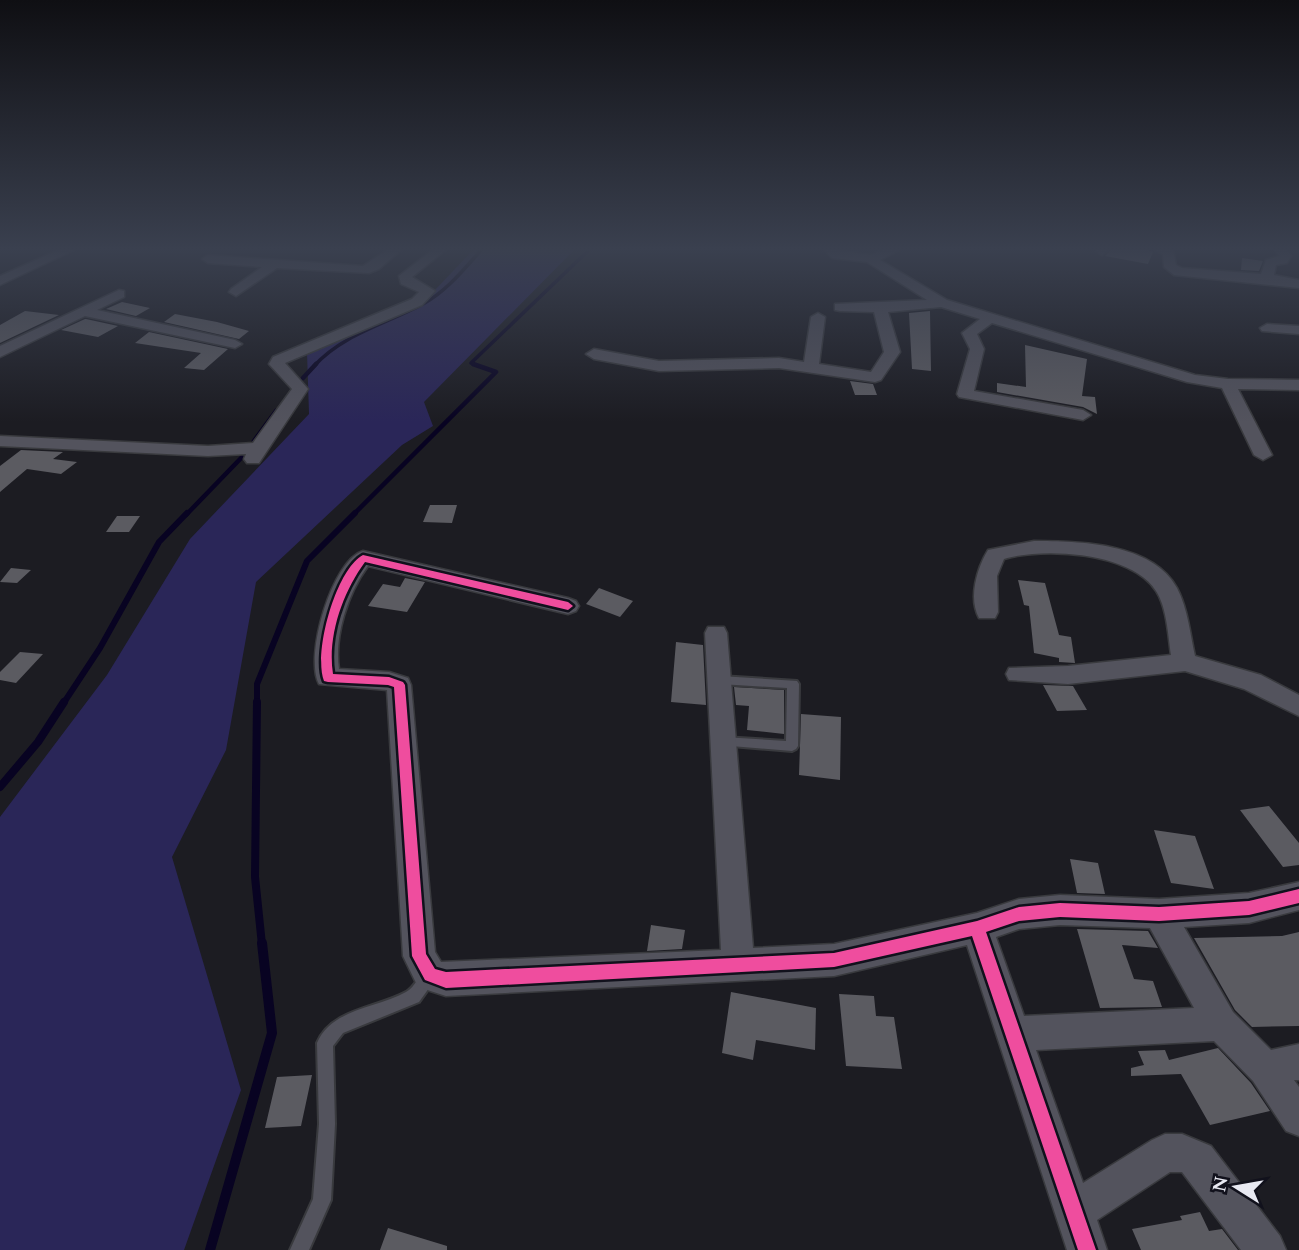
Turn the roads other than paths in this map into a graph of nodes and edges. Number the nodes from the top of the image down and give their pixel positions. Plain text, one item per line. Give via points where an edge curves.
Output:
1 (97, 306) edge
2 (407, 306) edge
3 (901, 306) edge
4 (953, 306) edge
5 (840, 307) dead end
6 (880, 308) junction
7 (87, 312) junction
8 (818, 317) dead end
9 (990, 318) junction
10 (1267, 328) dead end
11 (1299, 330) edge
12 (235, 344) dead end
13 (0, 352) edge
14 (594, 354) dead end
15 (811, 366) junction
16 (1228, 384) junction
17 (1299, 385) edge
18 (1083, 415) dead end
19 (0, 441) edge
20 (256, 454) joint
21 (1263, 455) dead end
22 (568, 606) dead end
23 (987, 612) dead end
24 (716, 633) dead end
25 (1185, 662) junction
26 (1018, 674) dead end
27 (720, 680) junction
28 (1299, 706) edge
29 (723, 743) junction
30 (1299, 896) edge
31 (1158, 914) junction
32 (977, 928) junction
33 (738, 965) junction
34 (430, 975) junction
35 (1221, 1024) junction
36 (1013, 1034) junction
37 (1299, 1062) edge
38 (1265, 1069) junction
39 (1299, 1118) edge
40 (1074, 1212) junction
41 (299, 1250) edge
42 (1087, 1250) edge
43 (1266, 1250) edge

1 - 7 street
2 - 20 street via 278,360 300,390
3 - 6 street
4 - 9 street
5 - 6 street
6 - 15 street via 892,352 875,377
7 - 12 street
7 - 13 street
8 - 15 street
9 - 16 street via 1127,361
9 - 18 street via 969,333 977,349 965,394
10 - 11 street
14 - 15 street via 659,366
16 - 17 street
16 - 21 street
19 - 20 street
22 - 34 street via 363,558 332,619 328,678 399,685 419,956
23 - 25 street via 986,576 995,555 1012,547 1130,559 1153,572 1166,589
24 - 27 street
25 - 26 street via 1068,675
25 - 28 street via 1252,682
27 - 29 street
27 - 29 lane via 793,684 792,746
29 - 33 street
30 - 31 street via 1249,908
31 - 32 street via 1060,910 1018,914
31 - 35 street
32 - 33 street via 834,960
32 - 36 street
33 - 34 street via 446,980
34 - 41 lane via 414,997 338,1027 325,1043 327,1124 322,1200
35 - 36 street
35 - 38 street
36 - 40 street
37 - 38 street
38 - 39 street
40 - 42 street
40 - 43 street via 1165,1153 1182,1153 1198,1159

